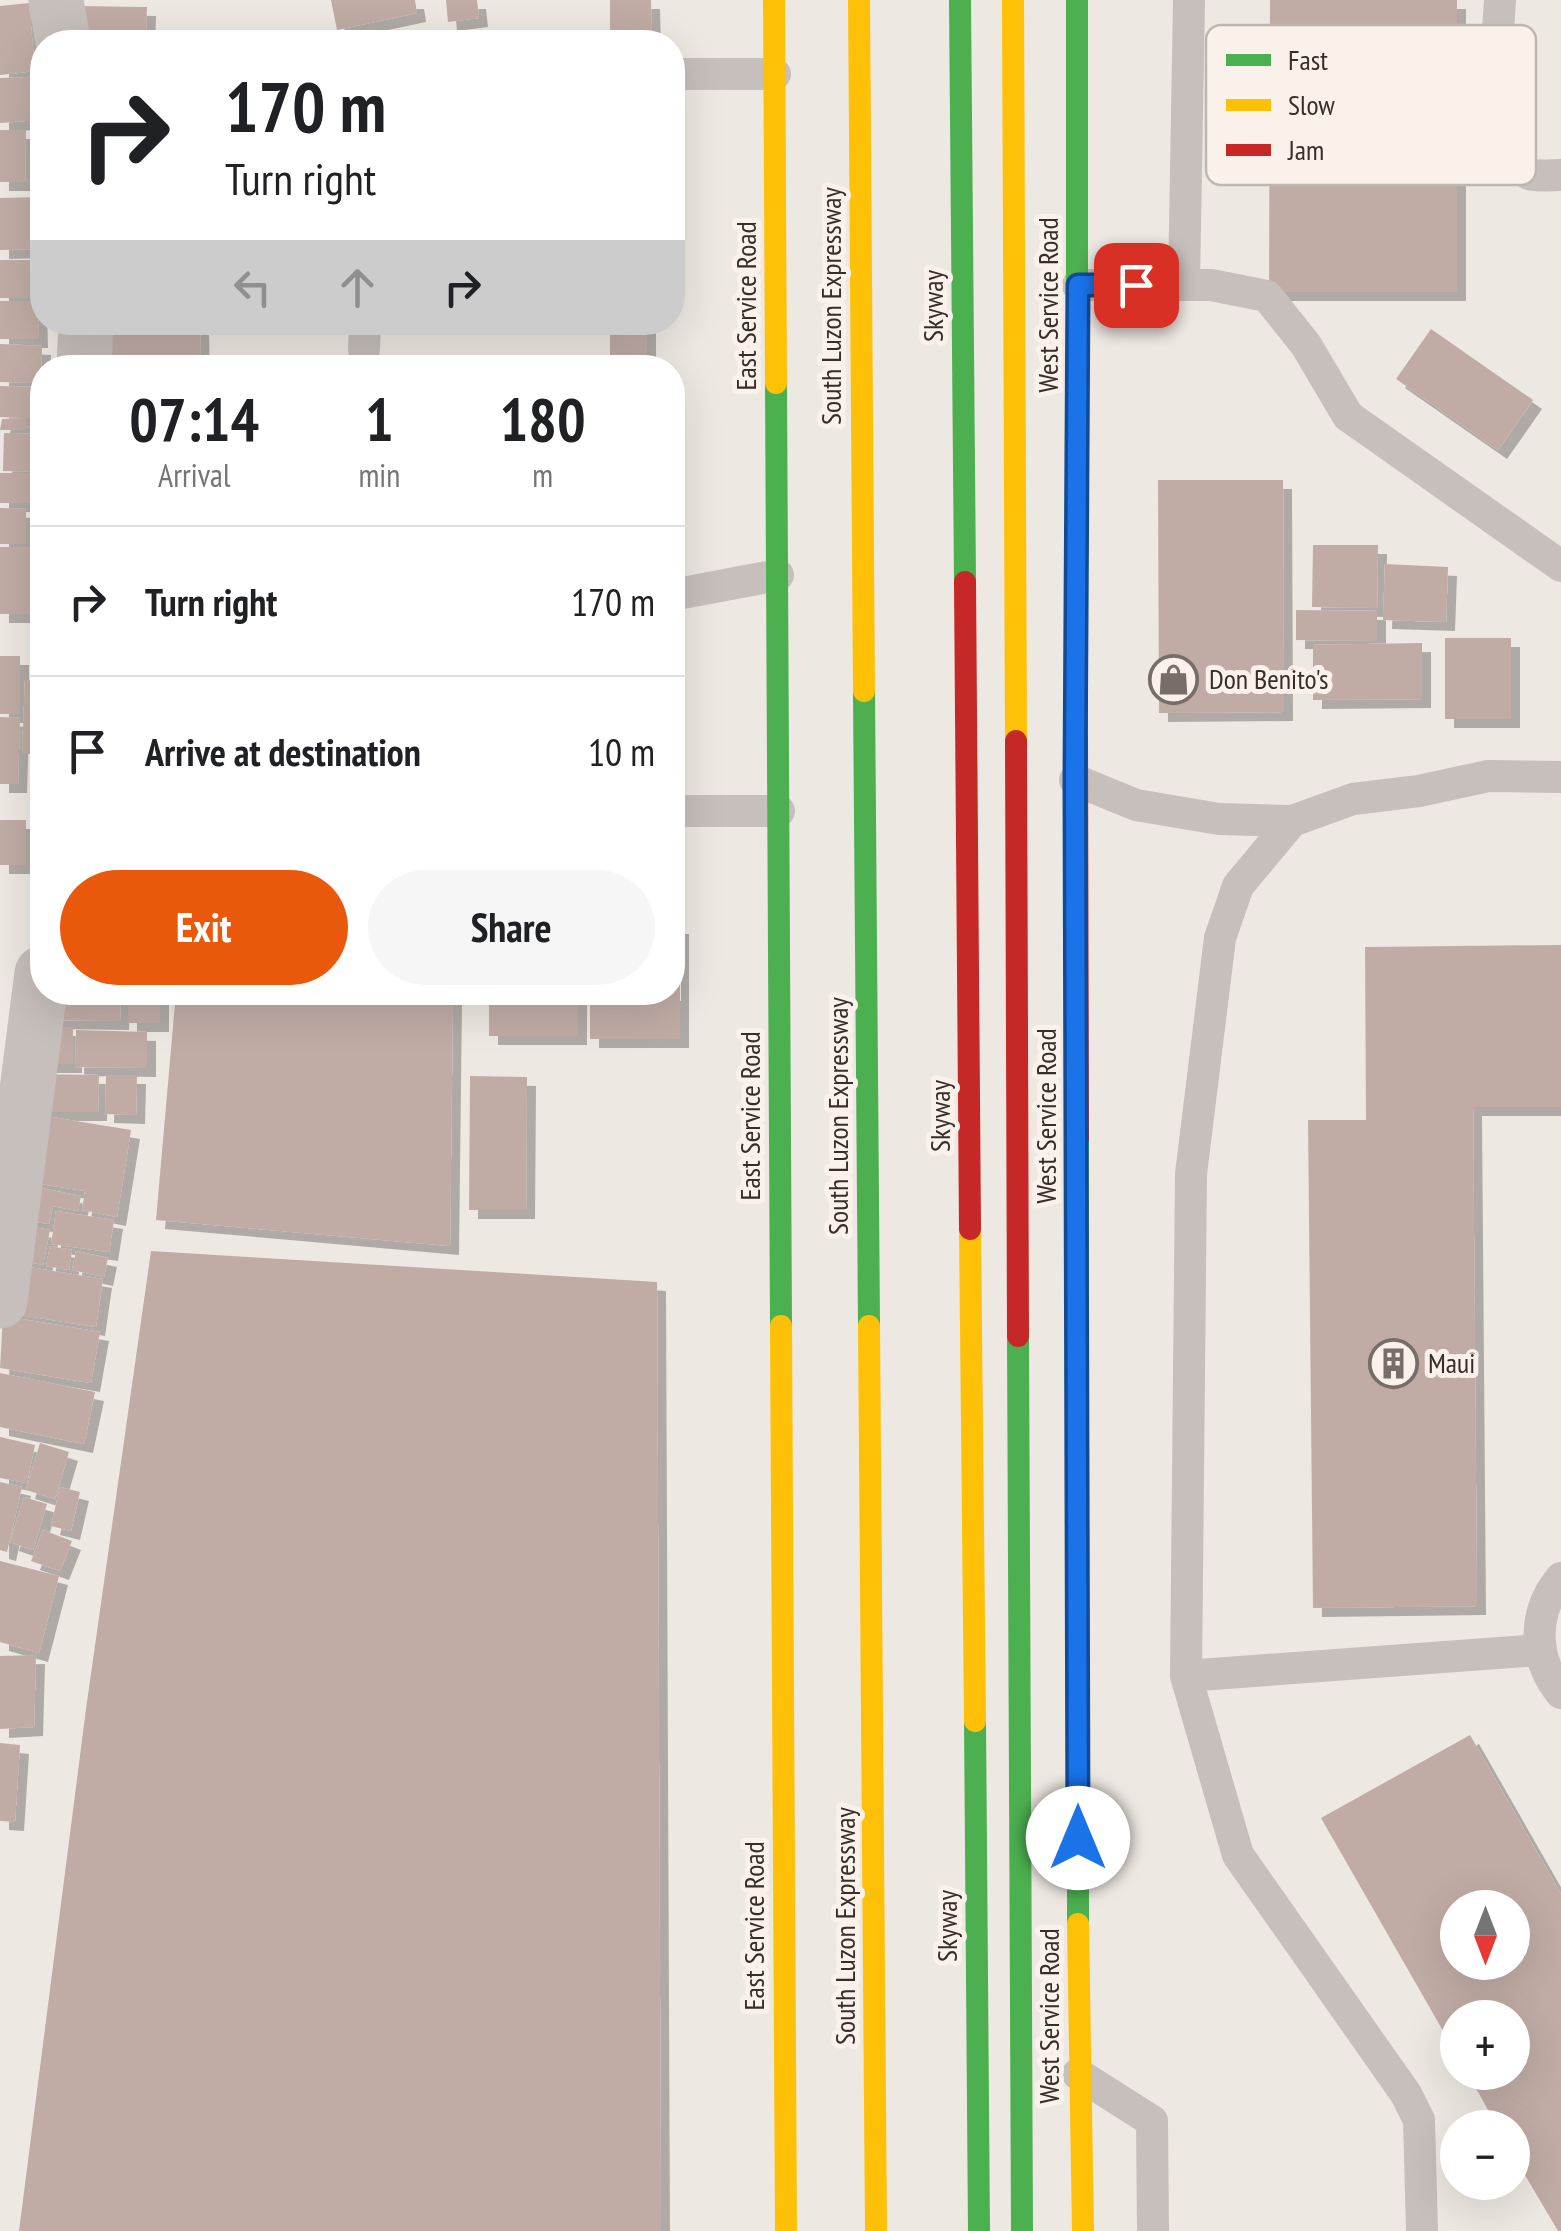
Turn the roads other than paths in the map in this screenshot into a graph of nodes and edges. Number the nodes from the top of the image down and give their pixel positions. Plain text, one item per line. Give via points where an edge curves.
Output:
1 (56, 0) edge
2 (774, 0) edge
3 (859, 0) edge
4 (960, 0) edge
5 (1013, 0) edge
6 (1077, 0) edge
7 (1190, 0) edge
8 (1500, 0) edge
9 (1500, 25) edge
10 (61, 30) edge
11 (685, 74) edge
12 (775, 74) junction
13 (1184, 284) junction
14 (1078, 285) junction
15 (1561, 566) edge
16 (778, 575) junction
17 (685, 593) edge
18 (1561, 778) edge
19 (1075, 780) junction
20 (685, 811) edge
21 (779, 811) junction
22 (1292, 821) junction
23 (38, 1005) edge
24 (0, 1301) edge
25 (1561, 1578) edge
26 (1539, 1650) junction
27 (1186, 1676) junction
28 (1561, 1693) edge
29 (1078, 2074) junction
30 (786, 2231) edge
31 (876, 2231) edge
32 (979, 2231) edge
33 (1022, 2231) edge
34 (1083, 2231) edge
35 (1153, 2231) edge
36 (1422, 2231) edge

1 - 10 street
2 - 12 main road, East Service Road
3 - 31 main road, South Luzon Expressway
4 - 32 main road, Skyway
5 - 33 main road
6 - 14 main road, West Service Road
7 - 13 lane
8 - 9 lane
11 - 12 lane
12 - 16 main road, East Service Road
13 - 14 lane
13 - 15 lane via 1268,296 1348,416
14 - 19 main road, West Service Road
16 - 17 lane
16 - 21 main road, East Service Road
18 - 22 lane via 1488,776 1353,799
19 - 22 lane via 1136,805 1219,819
19 - 29 main road, West Service Road
20 - 21 lane
21 - 30 main road, East Service Road
22 - 27 lane via 1238,886 1215,977 1191,1174
23 - 24 street
25 - 26 lane via 1539,1620
26 - 27 lane
26 - 28 lane
27 - 36 lane via 1238,1855 1419,2120
29 - 34 main road, West Service Road
29 - 35 lane via 1152,2121

